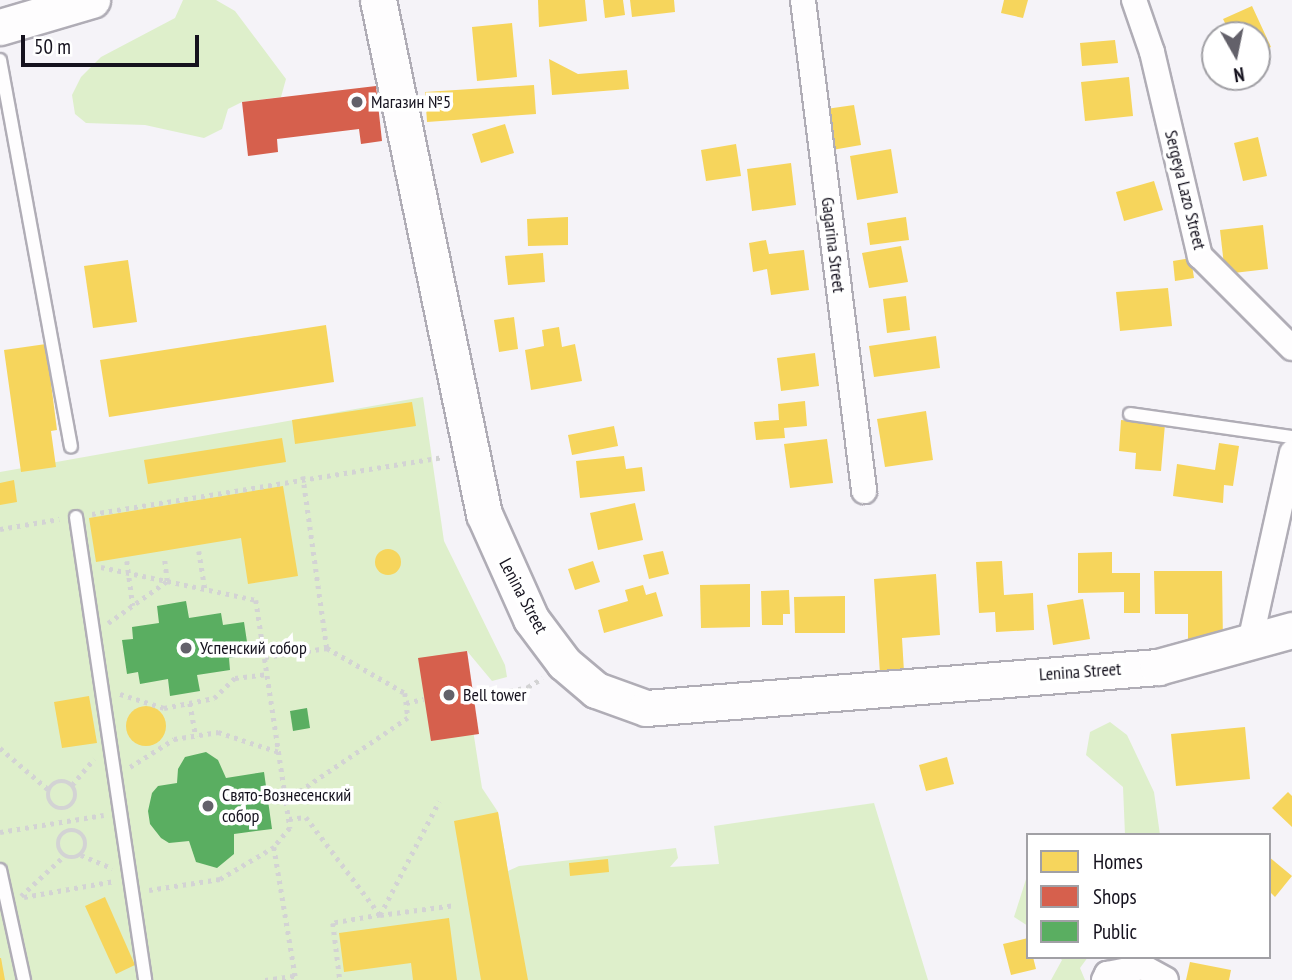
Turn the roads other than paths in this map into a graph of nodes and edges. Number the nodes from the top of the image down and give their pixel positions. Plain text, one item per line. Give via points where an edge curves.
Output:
1 (92, 0) edge
2 (377, 0) edge
3 (803, 0) edge
4 (1134, 0) edge
5 (32, 7) edge
6 (0, 27) edge
7 (0, 60) edge
8 (1292, 348) edge
9 (1130, 414) dead end
10 (1292, 437) edge
11 (71, 447) dead end
12 (1292, 453) edge
13 (864, 491) dead end
14 (76, 517) road end
15 (1292, 630) edge
16 (1250, 642) junction
17 (0, 870) edge
18 (24, 980) edge
19 (145, 980) edge
20 (1104, 980) edge
21 (1166, 980) edge

1 - 5 main road
2 - 16 main road, Lenina Street via 484,514 531,619 564,663 596,690 646,708 1158,667
3 - 13 street, Gagarina Street
4 - 8 street, Sergeya Lazo Street via 1152,52 1200,256
5 - 6 main road
7 - 11 lane
9 - 10 lane
12 - 16 street
14 - 19 lane
15 - 16 main road, Lenina Street
17 - 18 lane
20 - 21 street via 1107,974 1143,967

